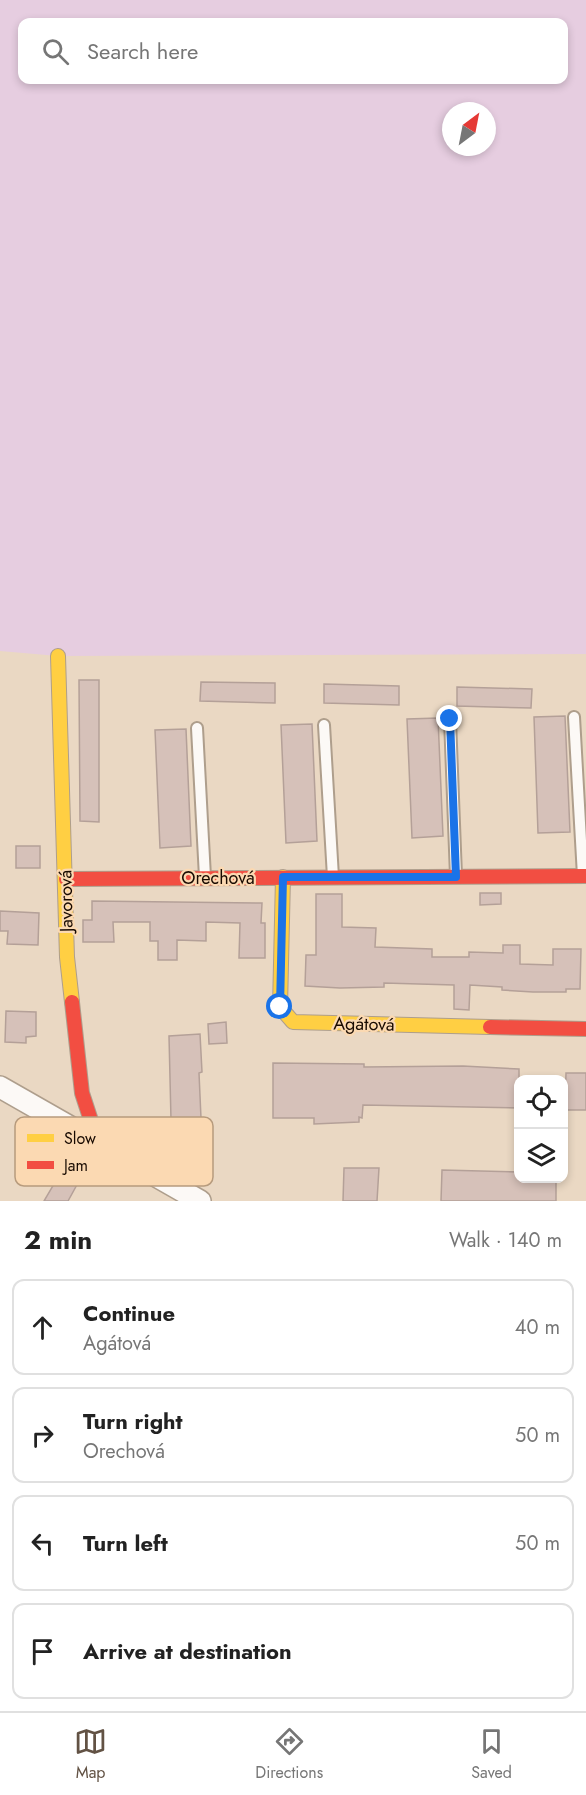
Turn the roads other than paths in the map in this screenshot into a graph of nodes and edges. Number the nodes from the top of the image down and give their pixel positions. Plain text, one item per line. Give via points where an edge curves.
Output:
1 (58, 656) dead end
2 (574, 717) dead end
3 (450, 719) dead end
4 (324, 725) dead end
5 (197, 728) dead end
6 (585, 876) edge
7 (283, 877) junction
8 (333, 877) junction
9 (456, 877) junction
10 (205, 878) junction
11 (66, 879) junction
12 (586, 1029) edge
13 (0, 1087) edge
14 (53, 1117) edge
15 (90, 1117) edge
16 (174, 1186) edge
17 (200, 1201) edge

1 - 11 street, Javorová
2 - 6 lane
3 - 9 lane
4 - 8 lane
5 - 10 lane
6 - 9 street, Orechová
7 - 8 street, Orechová
7 - 10 street, Orechová
7 - 12 street, Agátová via 280,1007 292,1023
8 - 9 street, Orechová
10 - 11 street, Orechová
11 - 15 street, Javorová via 67,957 82,1093
13 - 14 street
16 - 17 street

